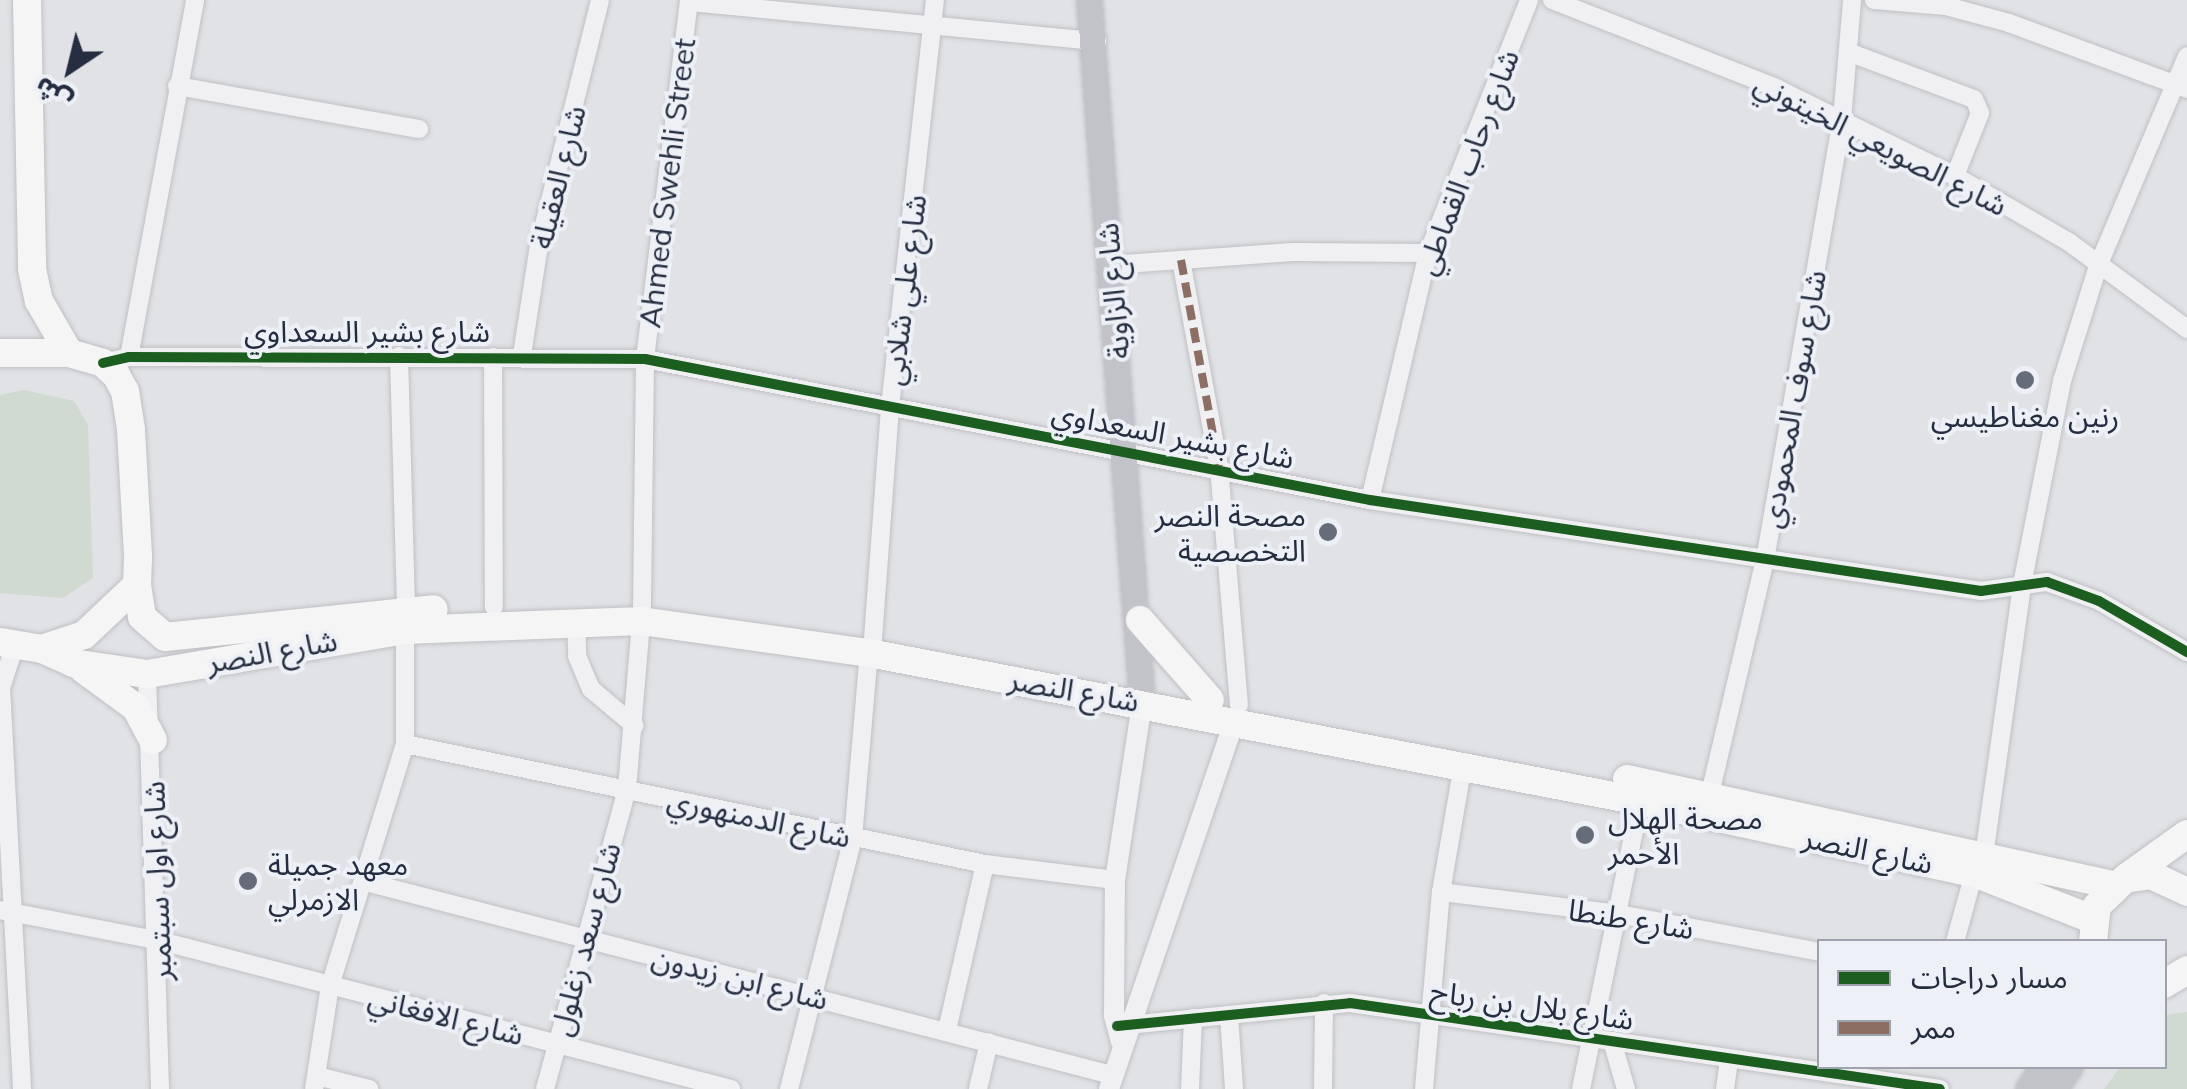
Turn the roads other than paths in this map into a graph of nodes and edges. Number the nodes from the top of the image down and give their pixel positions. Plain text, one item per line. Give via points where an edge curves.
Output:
1 (26, 0) edge
2 (195, 0) edge
3 (600, 0) edge
4 (934, 0) edge
5 (1529, 0) edge
6 (1552, 0) edge
7 (1852, 0) edge
8 (1874, 0) edge
9 (689, 1) edge
10 (1094, 14) edge
11 (932, 26) junction
12 (1848, 52) junction
13 (2187, 56) edge
14 (177, 86) junction
15 (2181, 86) edge
16 (1842, 120) junction
17 (420, 129) dead end
18 (1955, 176) junction
19 (1428, 253) junction
20 (1181, 260) junction
21 (1110, 265) junction
22 (2098, 266) junction
23 (2187, 329) edge
24 (0, 353) edge
25 (69, 353) junction
26 (522, 355) junction
27 (399, 356) junction
28 (493, 356) junction
29 (645, 359) junction
30 (116, 360) junction
31 (890, 407) junction
32 (1127, 452) junction
33 (1219, 467) junction
34 (1370, 500) junction
35 (1764, 560) junction
36 (138, 585) junction
37 (2022, 585) junction
38 (494, 607) junction
39 (642, 613) junction
40 (142, 616) junction
41 (576, 618) junction
42 (406, 620) junction
43 (1140, 620) junction
44 (166, 637) junction
45 (871, 646) junction
46 (42, 648) junction
47 (4, 651) edge
48 (2187, 652) edge
49 (73, 663) junction
50 (146, 671) junction
51 (1142, 695) junction
52 (1210, 700) junction
53 (1237, 712) junction
54 (636, 726) junction
55 (153, 740) junction
56 (405, 744) junction
57 (1464, 765) junction
58 (627, 789) junction
59 (1710, 794) junction
60 (1640, 800) junction
61 (2187, 834) edge
62 (853, 838) junction
63 (985, 864) junction
64 (1979, 864) junction
65 (1116, 880) junction
66 (366, 882) junction
67 (2119, 882) junction
68 (1440, 892) junction
69 (2187, 892) edge
70 (6, 911) edge
71 (1619, 914) junction
72 (2093, 930) edge
73 (584, 938) junction
74 (1956, 939) edge
75 (160, 941) junction
76 (1817, 951) edge
77 (8, 969) edge
78 (330, 986) junction
79 (812, 997) junction
80 (1324, 1003) junction
81 (1229, 1015) junction
82 (1426, 1017) junction
83 (1194, 1018) junction
84 (20, 1027) junction
85 (0, 1028) edge
86 (947, 1030) junction
87 (1122, 1032) junction
88 (1592, 1038) junction
89 (1612, 1041) junction
90 (989, 1042) junction
91 (555, 1044) junction
92 (1729, 1060) junction
93 (662, 1080) edge
94 (1917, 1080) edge
95 (1828, 1081) edge
96 (316, 1082) edge
97 (1111, 1082) edge
98 (22, 1089) edge
99 (160, 1089) edge
100 (368, 1089) edge
101 (546, 1089) edge
102 (731, 1089) edge
103 (789, 1089) edge
104 (978, 1089) edge
105 (1190, 1089) edge
106 (1234, 1089) edge
107 (1324, 1089) edge
108 (1424, 1089) edge
109 (1582, 1089) edge
110 (1626, 1089) edge
111 (1726, 1089) edge
112 (1940, 1089) edge

1 - 25 highway via 26,142 39,301
2 - 14 street
3 - 26 street, شارع العقيلة via 539,245
4 - 11 street, شارع علي شلابي
5 - 19 street, شارع رحاب القماطي
6 - 16 street, شارع الصويعي الخيتوني
7 - 12 street, شارع سوف المحمودي
8 - 15 street via 1946,6
9 - 11 street
9 - 29 street, Ahmed Swehli Street
10 - 11 street
10 - 21 main road, شارع الزاوية
11 - 31 street, شارع علي شلابي
12 - 16 street, شارع سوف المحمودي
12 - 18 street via 1974,98 1980,114
13 - 15 street
14 - 17 street
14 - 30 street
15 - 22 street
16 - 18 street, شارع الصويعي الخيتوني
16 - 35 street, شارع سوف المحمودي
18 - 22 street, شارع الصويعي الخيتوني
19 - 20 street
19 - 34 street, شارع رحاب القماطي
20 - 21 street
20 - 33 street
21 - 32 main road, شارع الزاوية
22 - 23 street, شارع الصويعي الخيتوني
22 - 37 street via 2054,410
24 - 25 highway
25 - 30 highway
26 - 28 street, شارع بشير السعداوي
26 - 29 street, شارع بشير السعداوي
27 - 28 street, شارع بشير السعداوي
27 - 30 street, شارع بشير السعداوي
27 - 42 street
28 - 38 street
29 - 31 street, شارع بشير السعداوي
29 - 39 street, Ahmed Swehli Street
30 - 36 highway via 126,391
31 - 32 street, شارع بشير السعداوي
31 - 45 street, شارع علي شلابي
32 - 33 street, شارع بشير السعداوي
32 - 43 main road, شارع الزاوية
33 - 34 street, شارع بشير السعداوي
33 - 53 street
34 - 35 street, شارع بشير السعداوي
35 - 37 street, شارع بشير السعداوي via 1980,591
35 - 59 street, شارع سوف المحمودي
36 - 40 highway
36 - 46 highway via 84,635
37 - 48 street, شارع بشير السعداوي via 2069,587
37 - 64 street
38 - 39 highway, شارع النصر
38 - 42 highway, شارع النصر
39 - 41 highway, شارع النصر
39 - 45 highway, شارع النصر
39 - 54 street, Ahmed Swehli Street
40 - 44 highway, شارع النصر
40 - 50 highway via 136,651
41 - 42 highway, شارع النصر
41 - 54 street via 577,656 591,689
42 - 44 highway, شارع النصر
42 - 50 highway, شارع النصر
42 - 56 street
43 - 51 main road, شارع الزاوية
43 - 52 highway
44 - 50 highway
45 - 51 highway, شارع النصر
45 - 62 street, شارع علي شلابي
46 - 47 highway
46 - 49 highway, شارع النصر
47 - 70 street
49 - 50 highway, شارع النصر
49 - 55 highway via 136,708
50 - 55 street, شارع اول سبتمبر
51 - 52 highway, شارع النصر
51 - 53 highway, شارع النصر
51 - 65 street
52 - 53 highway, شارع النصر
53 - 57 highway, شارع النصر
53 - 59 highway, شارع النصر
53 - 87 street
54 - 58 street, شارع سعد زغلول
55 - 75 street, شارع اول سبتمبر
56 - 58 street, شارع الدمنهوري
56 - 66 street
57 - 60 highway, شارع النصر
57 - 68 street
58 - 62 street, شارع الدمنهوري
58 - 73 street, شارع سعد زغلول
59 - 64 highway, شارع النصر
60 - 64 highway, شارع النصر
60 - 71 street
61 - 67 highway
62 - 63 street, شارع الدمنهوري
62 - 79 street, شارع علي شلابي
63 - 65 street, شارع الدمنهوري
63 - 86 street
64 - 67 highway, شارع النصر
64 - 72 highway, شارع النصر
64 - 74 street
65 - 87 street
66 - 73 street, شارع ابن زيدون
66 - 78 street
67 - 69 highway, شارع النصر via 2152,875
67 - 72 highway
68 - 71 street, شارع طنطا
68 - 82 street
70 - 75 street, شارع الافغاني
70 - 77 street
71 - 76 street, شارع طنطا
71 - 88 street
73 - 79 street, شارع ابن زيدون
73 - 91 street, شارع سعد زغلول
75 - 78 street, شارع الافغاني
75 - 99 street, شارع اول سبتمبر
77 - 84 street
78 - 91 street, شارع الافغاني
78 - 96 street
79 - 86 street, شارع ابن زيدون
79 - 103 street, شارع علي شلابي
80 - 81 street, شارع بلال بن رباح
80 - 82 street, شارع بلال بن رباح
80 - 107 street
81 - 83 street, شارع بلال بن رباح
81 - 106 street
82 - 88 street, شارع بلال بن رباح
82 - 108 street
83 - 87 street, شارع بلال بن رباح
83 - 105 street
84 - 85 street
84 - 98 street
86 - 90 street, شارع ابن زيدون
87 - 97 street
88 - 89 street, شارع بلال بن رباح
88 - 109 street
89 - 92 street, شارع بلال بن رباح
89 - 110 street
90 - 97 street, شارع ابن زيدون
90 - 104 street
91 - 93 street, شارع الافغاني
91 - 101 street, شارع سعد زغلول
92 - 95 street, شارع بلال بن رباح
92 - 111 street
93 - 102 street, شارع الافغاني
94 - 95 street, شارع بلال بن رباح
94 - 112 street, شارع بلال بن رباح
96 - 100 street

